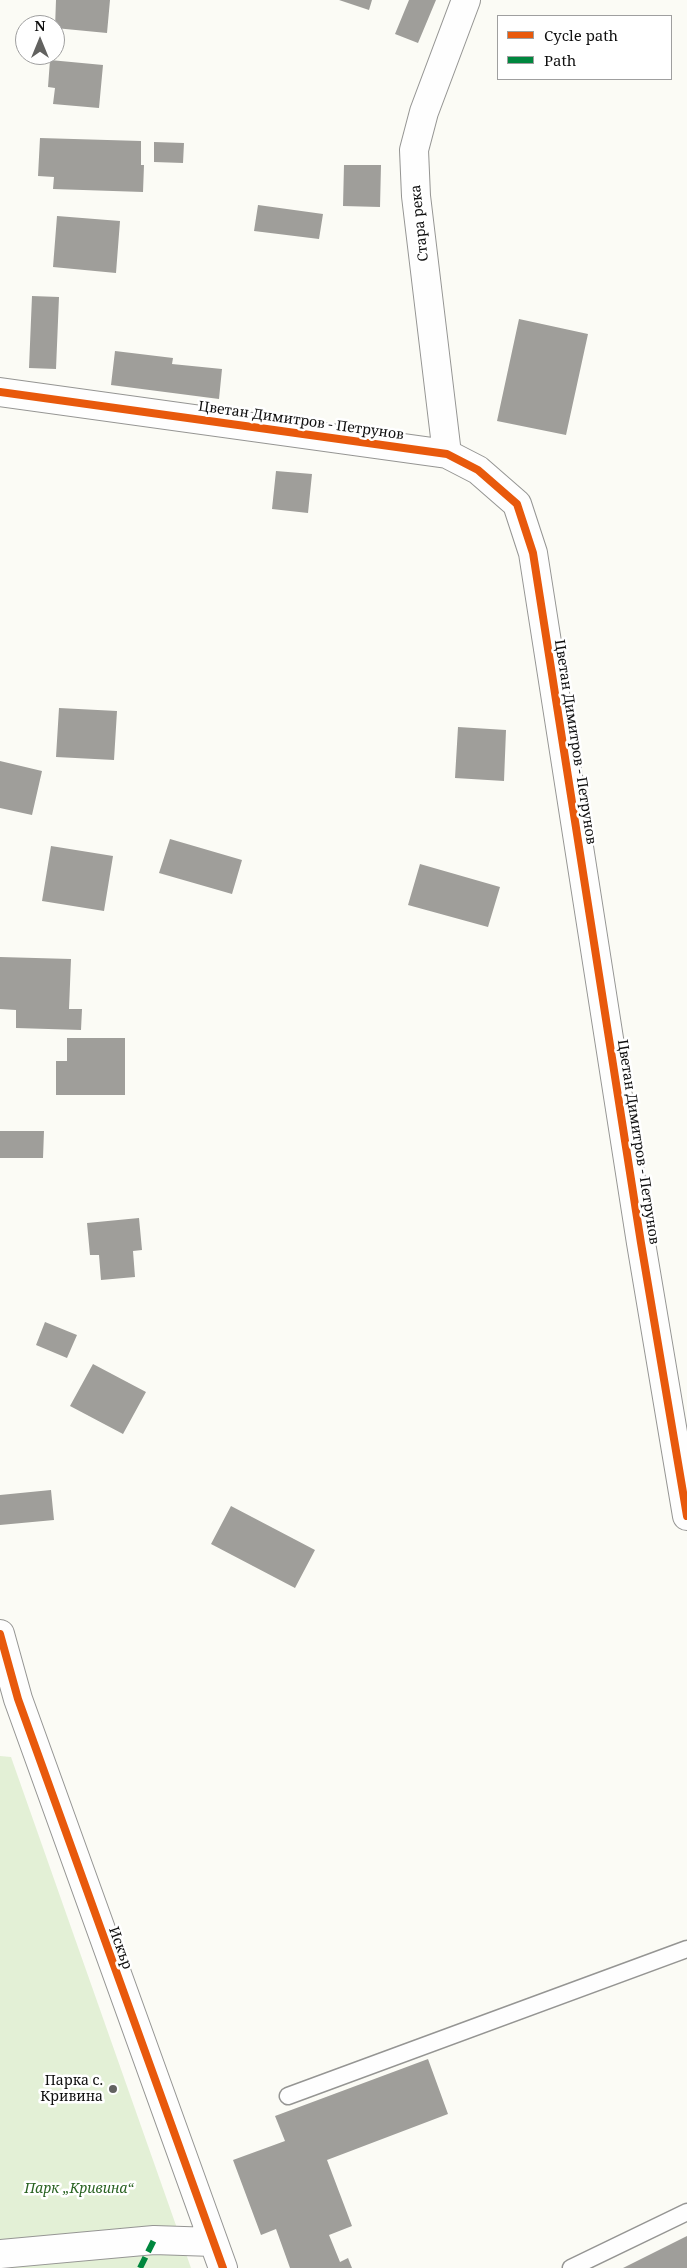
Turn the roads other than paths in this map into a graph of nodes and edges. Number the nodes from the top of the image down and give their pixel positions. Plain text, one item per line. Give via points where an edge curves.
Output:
1 (466, 0) edge
2 (0, 392) edge
3 (447, 454) junction
4 (687, 1516) edge
5 (0, 1634) edge
6 (687, 1949) edge
7 (288, 2096) dead end
8 (687, 2212) edge
9 (213, 2242) junction
10 (0, 2254) edge
11 (223, 2268) edge
12 (571, 2268) edge

1 - 3 street, Стара река via 424,112 414,150 416,196
2 - 3 street, Цветан Димитров - Петрунов
3 - 4 street, Цветан Димитров - Петрунов via 478,470 517,504 533,553
5 - 9 street, Искър via 18,1699
6 - 7 lane
8 - 12 lane
9 - 10 street via 154,2240
9 - 11 street, Искър

